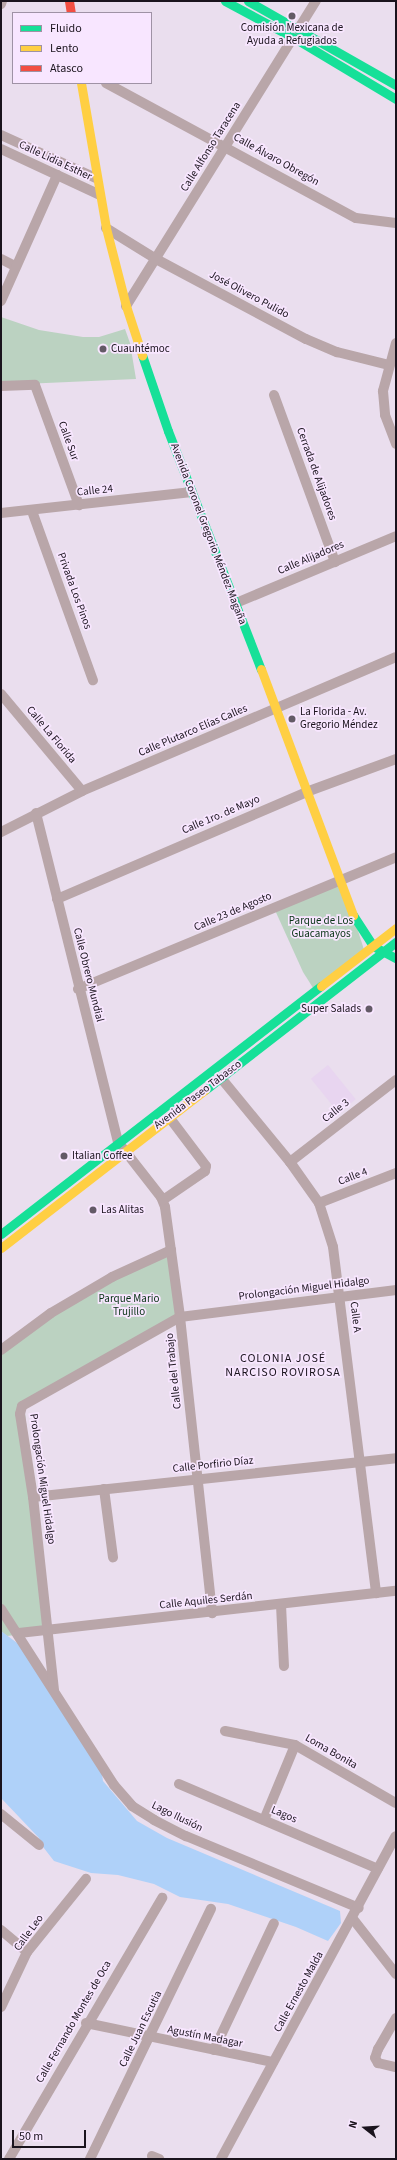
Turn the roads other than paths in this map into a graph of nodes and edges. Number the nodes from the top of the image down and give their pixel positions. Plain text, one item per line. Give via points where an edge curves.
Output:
1 (2, 1) edge
2 (69, 1) edge
3 (224, 1) edge
4 (248, 1) edge
5 (316, 1) edge
6 (1, 4) edge
7 (71, 12) edge
8 (299, 29) junction
9 (294, 38) junction
10 (81, 84) edge
11 (108, 84) edge
12 (396, 86) edge
13 (396, 99) edge
14 (1, 135) edge
15 (226, 147) junction
16 (1, 149) edge
17 (57, 175) junction
18 (96, 178) junction
19 (100, 195) junction
20 (396, 223) edge
21 (106, 228) junction
22 (1, 259) edge
23 (156, 259) junction
24 (15, 266) junction
25 (1, 301) edge
26 (126, 306) junction
27 (396, 343) edge
28 (389, 365) junction
29 (1, 386) edge
30 (274, 395) dead end
31 (396, 444) edge
32 (192, 492) junction
33 (79, 505) junction
34 (32, 511) junction
35 (1, 513) edge
36 (396, 536) edge
37 (335, 562) junction
38 (236, 603) junction
39 (396, 656) edge
40 (93, 680) dead end
41 (1, 694) edge
42 (275, 709) junction
43 (396, 759) edge
44 (82, 791) junction
45 (309, 792) junction
46 (36, 813) junction
47 (1, 832) edge
48 (396, 857) edge
49 (342, 880) junction
50 (57, 899) junction
51 (396, 928) edge
52 (396, 942) edge
53 (373, 946) junction
54 (384, 952) junction
55 (396, 958) edge
56 (78, 989) junction
57 (221, 1078) junction
58 (396, 1080) edge
59 (169, 1117) junction
60 (118, 1142) junction
61 (124, 1151) junction
62 (290, 1162) junction
63 (396, 1173) edge
64 (163, 1200) junction
65 (319, 1203) junction
66 (1, 1234) edge
67 (1, 1248) edge
68 (171, 1250) junction
69 (396, 1290) edge
70 (340, 1296) junction
71 (180, 1317) junction
72 (1, 1350) edge
73 (396, 1458) edge
74 (362, 1462) junction
75 (197, 1479) junction
76 (104, 1489) junction
77 (33, 1497) junction
78 (113, 1557) dead end
79 (396, 1591) edge
80 (376, 1593) junction
81 (281, 1605) junction
82 (1, 1609) edge
83 (212, 1613) junction
84 (49, 1631) junction
85 (18, 1633) junction
86 (284, 1666) dead end
87 (54, 1690) junction
88 (225, 1731) dead end
89 (295, 1746) junction
90 (179, 1784) dead end
91 (396, 1803) edge
92 (1, 1814) edge
93 (264, 1820) junction
94 (396, 1836) edge
95 (39, 1845) dead end
96 (378, 1869) junction
97 (86, 1879) dead end
98 (162, 1898) dead end
99 (359, 1908) junction
100 (211, 1909) dead end
101 (353, 1919) junction
102 (274, 1923) dead end
103 (1, 1930) edge
104 (27, 1952) junction
105 (396, 1974) edge
106 (1, 2007) edge
107 (396, 2018) edge
108 (86, 2023) junction
109 (150, 2039) junction
110 (214, 2050) junction
111 (273, 2062) junction
112 (396, 2067) edge
113 (9, 2159) edge
114 (90, 2159) edge
115 (221, 2159) edge

1 - 6 street
2 - 7 main road
3 - 9 main road
4 - 8 main road
5 - 8 street, Calle Alfonso Taracena
8 - 9 street, Calle Alfonso Taracena
8 - 12 main road
9 - 13 main road
9 - 15 street, Calle Alfonso Taracena
10 - 18 main road, Avenida Coronel Gregorio Méndez Magaña
11 - 15 street, Calle Álvaro Obregón
14 - 18 street, Calle Lidia Esther
15 - 20 street, Calle Álvaro Obregón via 356,218
15 - 23 street, Calle Alfonso Taracena
16 - 17 street, Calle Lidia Esther
17 - 19 street, Calle Lidia Esther
17 - 24 street
18 - 19 main road, Avenida Coronel Gregorio Méndez Magaña
19 - 21 main road, Avenida Coronel Gregorio Méndez Magaña
21 - 23 street, José Olivero Pulido
21 - 26 main road, Avenida Coronel Gregorio Méndez Magaña
22 - 24 street
23 - 26 street, Calle Alfonso Taracena
23 - 28 street, José Olivero Pulido via 312,342 337,352
24 - 25 street
26 - 32 main road, Avenida Coronel Gregorio Méndez Magaña
27 - 28 street
28 - 31 street via 384,380 383,402
29 - 33 street, Calle Sur via 35,385
30 - 37 street, Cerrada de Alijadores
32 - 33 street, Calle 24
32 - 38 main road, Avenida Coronel Gregorio Méndez Magaña
33 - 34 street, Calle 24
34 - 35 street, Calle 24
34 - 40 street, Privada Los Pinos
36 - 37 street, Calle Alijadores
37 - 38 street, Calle Alijadores
38 - 42 main road, Avenida Coronel Gregorio Méndez Magaña
39 - 42 street, Calle Plutarco Elías Calles
41 - 44 street, Calle La Florida
42 - 44 street, Calle Plutarco Elías Calles
42 - 45 main road, Avenida Coronel Gregorio Méndez Magaña
43 - 45 street, Calle 1ro. de Mayo
44 - 46 street, Calle Plutarco Elías Calles
45 - 49 main road, Avenida Coronel Gregorio Méndez Magaña
45 - 50 street, Calle 1ro. de Mayo
46 - 47 street, Calle Plutarco Elías Calles
46 - 50 street, Calle Obrero Mundial
48 - 49 street, Calle 23 de Agosto
49 - 53 main road, Avenida Coronel Gregorio Méndez Magaña via 354,918
49 - 56 street, Calle 23 de Agosto
50 - 56 street, Calle Obrero Mundial
51 - 53 main road, Avenida Paseo Tabasco
52 - 54 main road, Avenida Paseo Tabasco
53 - 54 main road, Avenida Coronel Gregorio Méndez Magaña
53 - 60 main road, Avenida Paseo Tabasco
54 - 55 main road, Avenida Coronel Gregorio Méndez Magaña
54 - 57 main road, Avenida Paseo Tabasco
56 - 60 street, Calle Obrero Mundial
57 - 59 main road, Avenida Paseo Tabasco
57 - 62 street, Calle A
58 - 62 street, Calle 3
59 - 61 main road, Avenida Paseo Tabasco
59 - 64 street via 206,1166 205,1171
60 - 61 street, Calle del Trabajo
60 - 66 main road, Avenida Paseo Tabasco
61 - 64 street, Calle del Trabajo
61 - 67 main road, Avenida Paseo Tabasco
62 - 65 street, Calle A
63 - 65 street, Calle 4
64 - 68 street, Calle del Trabajo
65 - 70 street, Calle A via 333,1246
68 - 71 street, Calle del Trabajo
68 - 72 street via 112,1277 51,1313
69 - 70 street, Prolongación Miguel Hidalgo
70 - 71 street, Prolongación Miguel Hidalgo
70 - 74 street, Calle A
71 - 75 street, Calle del Trabajo
71 - 77 street, Prolongación Miguel Hidalgo via 22,1406 20,1414
73 - 74 street, Calle Porfirio Díaz
74 - 75 street, Calle Porfirio Díaz
74 - 80 street, Calle A
75 - 76 street, Calle Porfirio Díaz
75 - 83 street, Calle del Trabajo
76 - 77 street, Calle Porfirio Díaz
76 - 78 street
77 - 84 street, Prolongación Miguel Hidalgo
79 - 80 street, Calle Aquiles Serdán
80 - 81 street, Calle Aquiles Serdán
81 - 83 street, Calle Aquiles Serdán
81 - 86 street
82 - 85 street, Lago Ilusión
83 - 84 street, Calle Aquiles Serdán
84 - 85 street, Calle Aquiles Serdán
84 - 87 street, Prolongación Miguel Hidalgo
85 - 87 street, Lago Ilusión
87 - 99 street, Lago Ilusión via 119,1792 139,1811 192,1839
88 - 89 street, Loma Bonita
89 - 91 street, Loma Bonita
89 - 93 street
90 - 93 street, Lagos
92 - 95 street
93 - 96 street, Lagos
94 - 96 street, Calle Ernesto Malda
96 - 99 street, Calle Ernesto Malda
97 - 104 street, Calle Leo
98 - 108 street, Calle Fernando Montes de Oca
99 - 101 street, Calle Ernesto Malda
100 - 109 street, Calle Juan Escutia
101 - 105 street
101 - 111 street, Calle Ernesto Malda
102 - 110 street
103 - 104 street
104 - 106 street, Calle Leo
107 - 112 street via 378,2049 376,2058 378,2063
108 - 109 street, Agustín Madagar
108 - 113 street, Calle Fernando Montes de Oca
109 - 110 street, Agustín Madagar
109 - 114 street, Calle Juan Escutia
110 - 111 street, Agustín Madagar
111 - 115 street, Calle Ernesto Malda

